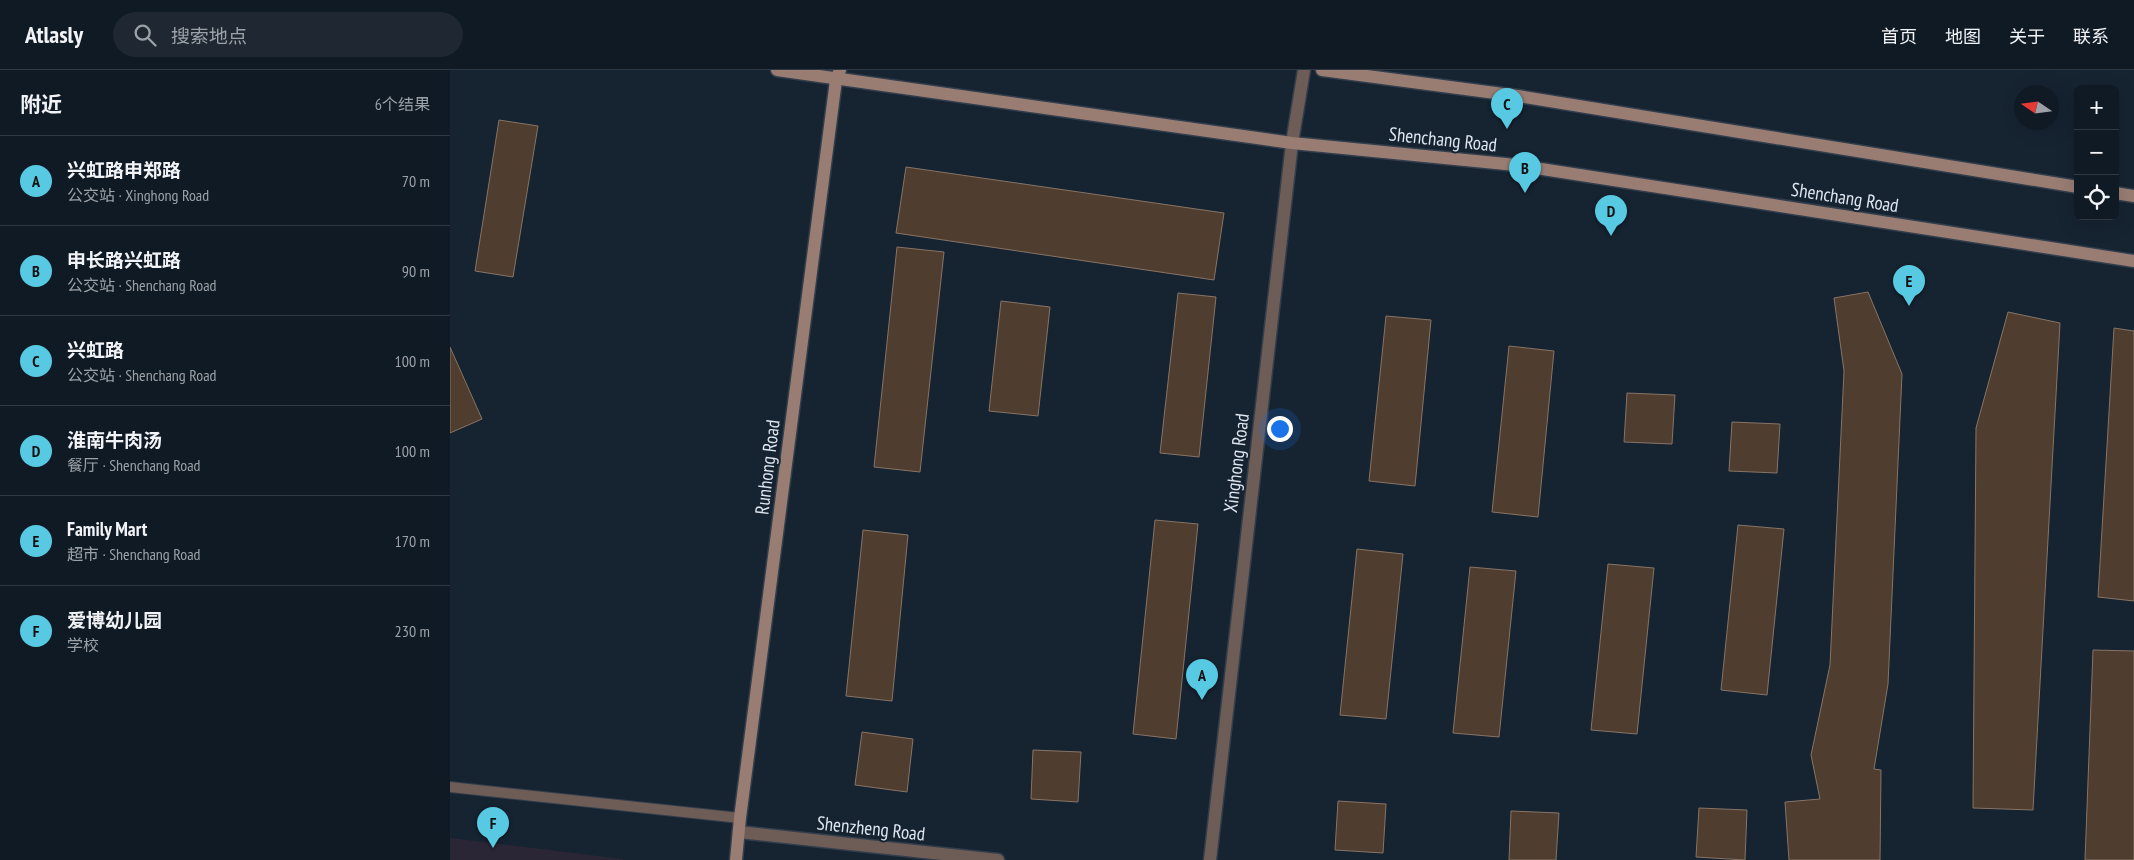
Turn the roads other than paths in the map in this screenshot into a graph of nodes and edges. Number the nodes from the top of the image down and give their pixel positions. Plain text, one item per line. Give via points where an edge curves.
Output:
1 (777, 70) edge
2 (1304, 70) edge
3 (1322, 70) edge
4 (837, 73) edge
5 (1292, 142) junction
6 (2074, 185) edge
7 (2119, 194) edge
8 (2134, 196) edge
9 (2134, 262) edge
10 (450, 787) edge
11 (740, 818) junction
12 (739, 832) junction
13 (736, 860) edge
14 (998, 860) edge
15 (1210, 860) edge

1 - 4 main road, Shenchang Road
2 - 5 street, Xinghong Road
3 - 6 main road via 1518,96
4 - 5 main road, Shenchang Road
4 - 11 main road, Runhong Road
5 - 9 main road, Shenchang Road via 1516,165
5 - 15 street, Xinghong Road
7 - 8 main road
10 - 11 lane
11 - 12 main road, Runhong Road
12 - 13 main road, Runhong Road
12 - 14 street, Shenzheng Road

